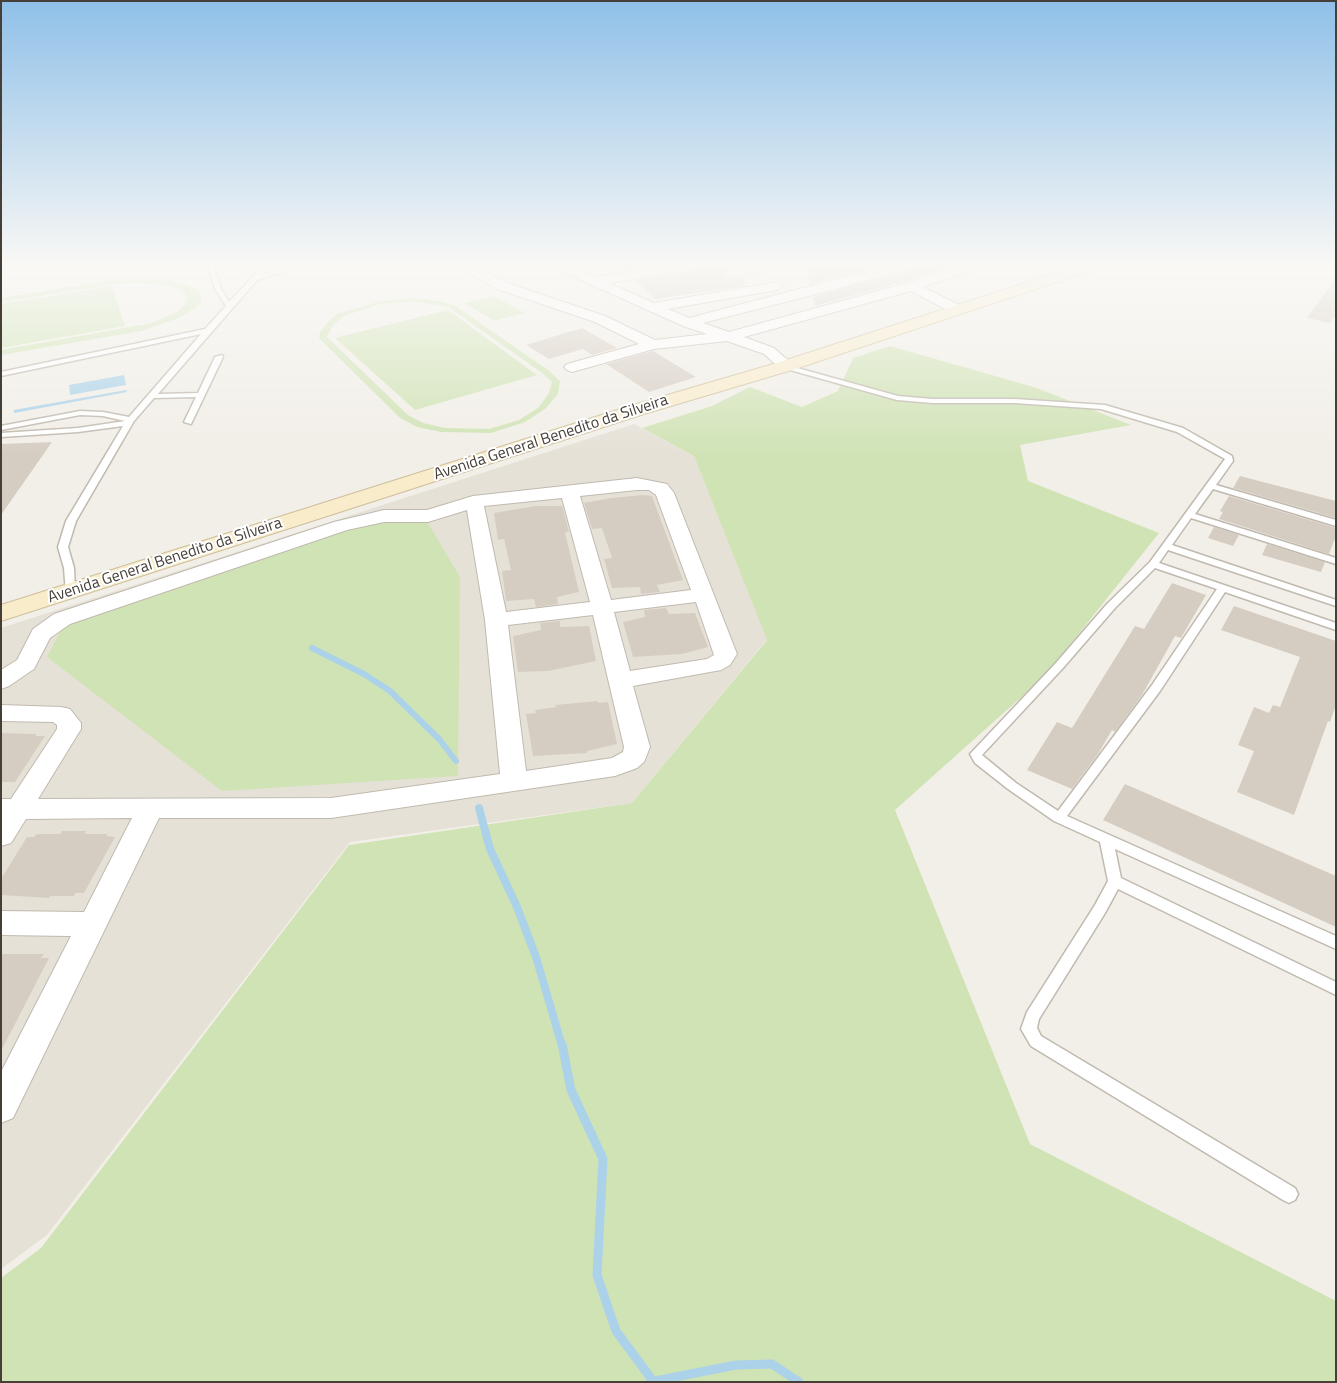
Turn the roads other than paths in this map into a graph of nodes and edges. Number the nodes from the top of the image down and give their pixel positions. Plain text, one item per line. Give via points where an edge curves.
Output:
1 (210, 328) edge
2 (617, 328) edge
3 (705, 328) edge
4 (761, 328) edge
5 (903, 328) edge
6 (207, 331) junction
7 (730, 336) junction
8 (653, 345) junction
9 (219, 357) dead end
10 (786, 366) junction
11 (572, 367) dead end
12 (1, 374) edge
13 (201, 395) junction
14 (152, 396) junction
15 (103, 414) junction
16 (130, 422) junction
17 (188, 422) dead end
18 (1, 428) edge
19 (92, 428) junction
20 (1, 435) edge
21 (1211, 486) junction
22 (570, 492) junction
23 (473, 502) junction
24 (1190, 515) junction
25 (1336, 523) edge
26 (1167, 546) junction
27 (1335, 559) edge
28 (1153, 564) junction
29 (1222, 588) junction
30 (70, 592) junction
31 (702, 595) junction
32 (1336, 603) edge
33 (602, 607) junction
34 (1, 613) edge
35 (496, 620) junction
36 (1336, 627) edge
37 (621, 680) junction
38 (1, 681) edge
39 (1, 713) edge
40 (514, 781) junction
41 (151, 808) junction
42 (9, 809) edge
43 (1059, 818) junction
44 (1, 836) edge
45 (1106, 839) junction
46 (1115, 881) junction
47 (1, 923) edge
48 (91, 924) junction
49 (1336, 943) edge
50 (1336, 989) edge
51 (1, 1107) edge
52 (1289, 1194) dead end

1 - 6 lane
2 - 8 street
3 - 7 street
4 - 7 street
5 - 10 main road, Avenida General Benedito da Silveira
6 - 12 lane
6 - 14 lane
7 - 8 street
7 - 10 street via 769,351
8 - 11 street
9 - 13 lane
10 - 21 lane via 897,398 1102,407 1172,427 1226,456 1229,461
10 - 30 main road, Avenida General Benedito da Silveira via 629,412
13 - 14 lane
13 - 17 lane
14 - 16 lane
15 - 16 lane
15 - 18 lane via 80,413
15 - 19 lane
16 - 19 lane
16 - 30 lane via 71,521 63,547 69,568
19 - 20 lane
21 - 24 lane
21 - 25 lane
22 - 23 street
22 - 31 street via 642,484 660,488 665,493
22 - 33 street
23 - 35 street via 478,512
23 - 38 street via 428,516 384,516 351,523 68,616 45,630 26,664
24 - 26 lane
24 - 27 lane
26 - 28 lane
26 - 32 lane
28 - 29 lane
28 - 43 lane via 976,754 1012,786
29 - 36 lane
29 - 43 lane via 1156,688
30 - 34 main road, Avenida General Benedito da Silveira
31 - 33 street
31 - 37 street via 725,646 726,654 722,660 713,665
33 - 35 street
33 - 37 street
35 - 40 street
37 - 40 street via 637,747 632,760 615,767
39 - 42 street via 61,715 70,723 69,729
40 - 41 street via 331,808
41 - 42 street
41 - 48 street
42 - 44 street
43 - 45 lane
45 - 46 lane
45 - 49 lane
46 - 50 lane
46 - 52 lane via 1032,1017 1028,1029 1036,1041
47 - 48 street
48 - 51 street

